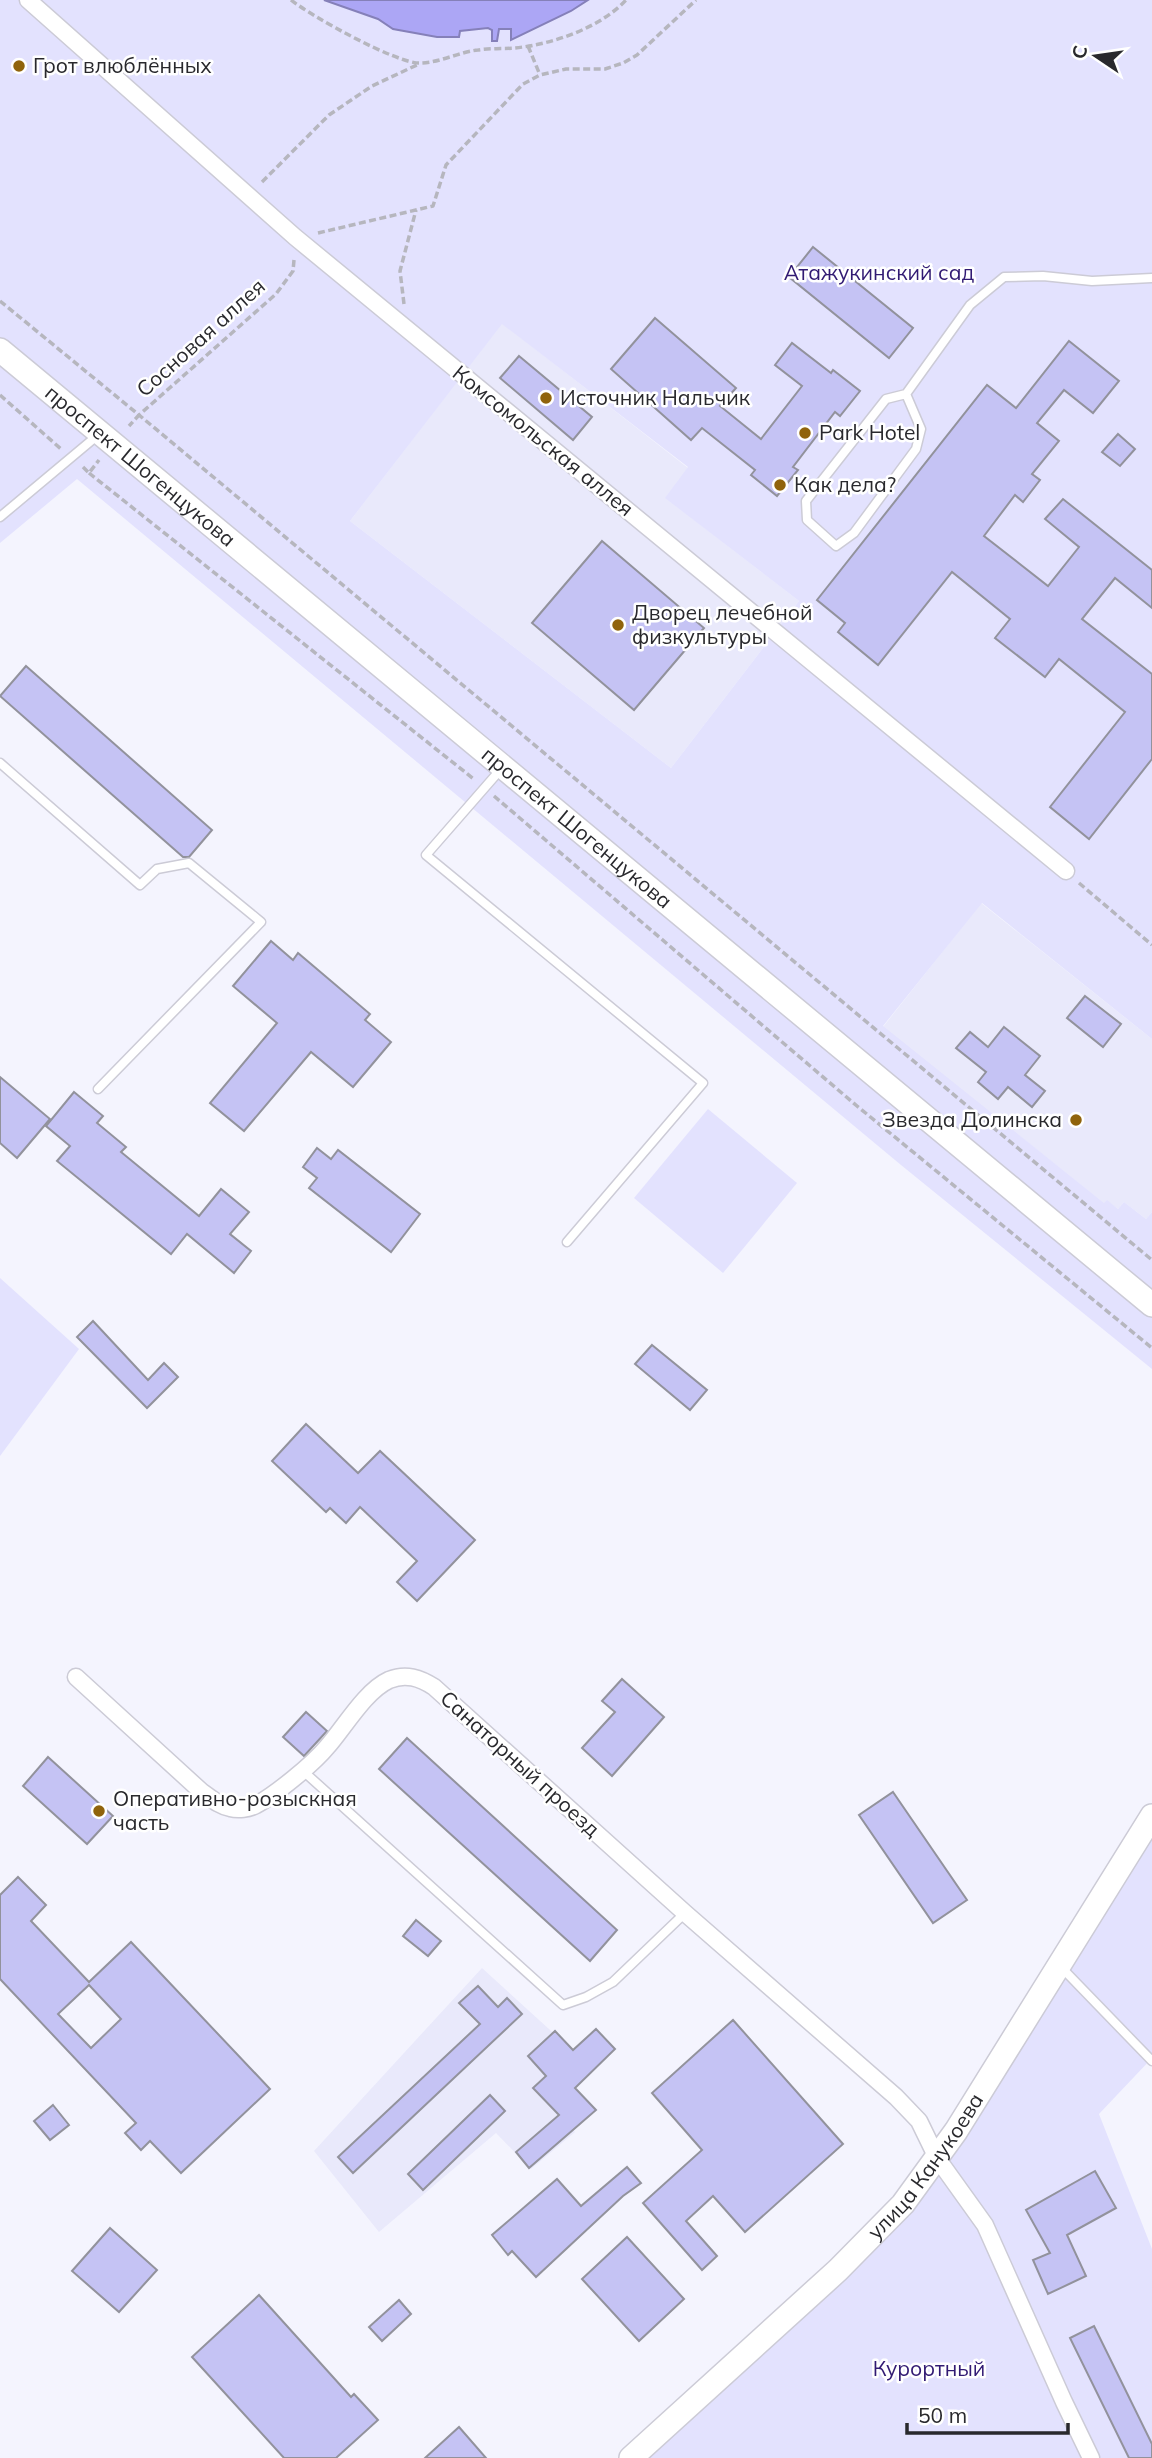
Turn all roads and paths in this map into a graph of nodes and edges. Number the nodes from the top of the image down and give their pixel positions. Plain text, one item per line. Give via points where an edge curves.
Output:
1 (28, 0) edge
2 (291, 0) edge
3 (626, 0) edge
4 (696, 0) edge
5 (528, 46) junction
6 (419, 64) junction
7 (540, 75) junction
8 (248, 196) junction
9 (416, 211) junction
10 (295, 237) junction
11 (1152, 278) edge
12 (0, 301) edge
13 (407, 329) junction
14 (0, 350) edge
15 (0, 394) edge
16 (905, 394) junction
17 (139, 415) junction
18 (129, 426) dead end
19 (100, 433) junction
20 (71, 457) junction
21 (100, 459) dead end
22 (89, 473) junction
23 (0, 517) edge
24 (0, 763) edge
25 (503, 767) junction
26 (485, 788) junction
27 (1066, 871) joint
28 (1152, 945) edge
29 (98, 1089) dead end
30 (567, 1242) dead end
31 (1152, 1260) edge
32 (1152, 1305) edge
33 (1152, 1348) edge
34 (76, 1677) dead end
35 (302, 1770) junction
36 (1152, 1816) edge
37 (685, 1913) junction
38 (1059, 1965) junction
39 (1152, 2062) edge
40 (937, 2158) junction
41 (631, 2458) edge
42 (1091, 2458) edge

1 - 8 street, Комсомольская аллея
2 - 6 path via 342,31
3 - 5 path via 613,14
4 - 7 path via 623,63
5 - 6 path via 478,50
5 - 7 path
6 - 8 path via 372,86 329,115
7 - 9 path via 523,84 446,165 433,206
8 - 10 street, Комсомольская аллея
9 - 10 path
9 - 13 path via 400,271
10 - 13 street, Комсомольская аллея
10 - 17 path, Сосновая аллея via 293,271 276,294
11 - 16 lane via 1004,277 970,305
12 - 17 path
13 - 27 street, Комсомольская аллея
14 - 19 street, проспект Шогенцукова
15 - 20 path
16 - 16 lane via 886,399 806,501 807,520 836,546 854,533 916,449 921,429
17 - 18 path, Сосновая аллея
17 - 31 path
19 - 20 lane
19 - 25 street, проспект Шогенцукова
20 - 22 path
20 - 23 lane
21 - 22 path
22 - 26 path
24 - 29 lane via 140,885 157,869 190,863 261,922
25 - 26 lane
25 - 32 street, проспект Шогенцукова
26 - 30 lane via 426,855 703,1083
26 - 33 path via 857,1106
27 - 28 path
34 - 35 street, Санаторный проезд via 217,1803 242,1809 255,1806
35 - 37 lane via 563,2005 613,1982
35 - 37 street, Санаторный проезд via 386,1681 404,1676 423,1680
36 - 38 street, улица Канукоева
37 - 40 street, Санаторный проезд via 896,2097 919,2121
38 - 39 lane
38 - 40 street, улица Канукоева
40 - 41 street, улица Канукоева via 871,2238
40 - 42 street, Санаторный проезд via 985,2225

